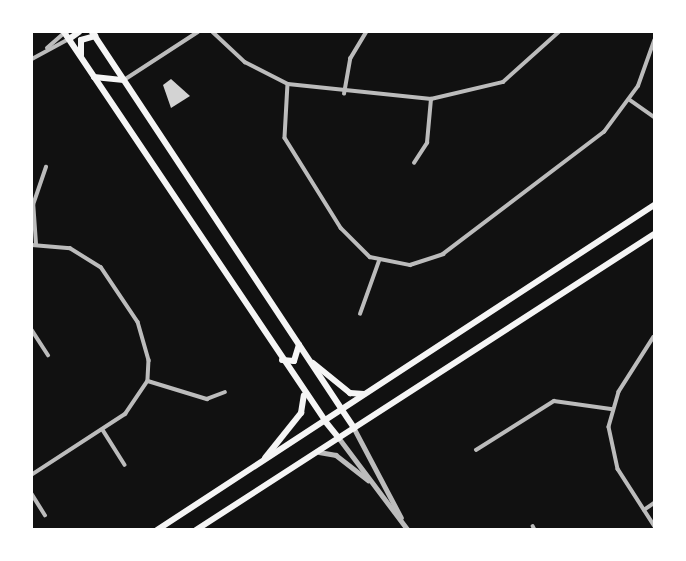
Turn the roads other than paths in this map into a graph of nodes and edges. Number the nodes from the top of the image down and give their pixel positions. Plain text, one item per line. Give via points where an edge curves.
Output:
1 (79, 32) edge
2 (198, 32) edge
3 (213, 32) edge
4 (366, 32) edge
5 (559, 32) edge
6 (66, 34) edge
7 (93, 34) edge
8 (654, 40) edge
9 (81, 57) junction
10 (32, 59) edge
11 (94, 77) junction
12 (124, 80) junction
13 (288, 84) junction
14 (344, 94) junction
15 (431, 99) junction
16 (630, 100) junction
17 (654, 117) edge
18 (414, 163) dead end
19 (46, 167) dead end
20 (654, 205) edge
21 (654, 234) edge
22 (34, 244) edge
23 (379, 261) junction
24 (360, 314) dead end
25 (32, 330) edge
26 (654, 337) edge
27 (299, 345) junction
28 (48, 355) dead end
29 (306, 356) junction
30 (282, 360) junction
31 (148, 381) junction
32 (225, 392) dead end
33 (303, 393) junction
34 (364, 394) junction
35 (612, 409) junction
36 (342, 410) junction
37 (325, 421) junction
38 (354, 428) junction
39 (103, 430) junction
40 (339, 438) junction
41 (476, 450) dead end
42 (316, 453) junction
43 (260, 463) junction
44 (125, 465) dead end
45 (32, 475) edge
46 (373, 485) junction
47 (32, 494) edge
48 (654, 503) edge
49 (645, 510) junction
50 (45, 515) dead end
51 (654, 525) edge
52 (406, 527) edge
53 (157, 530) edge
54 (196, 530) edge

1 - 6 main road
2 - 12 street
3 - 13 street via 245,62
4 - 14 street via 350,59
5 - 15 street via 503,82
6 - 9 main road
6 - 10 street
7 - 9 main road via 81,40
7 - 12 main road
8 - 16 street
9 - 11 main road
11 - 12 main road
11 - 30 main road
12 - 27 main road
13 - 14 street
13 - 23 street via 282,118 288,147 348,239
14 - 15 street
15 - 18 street via 427,143
16 - 17 street
16 - 23 street via 593,141 443,254 410,265
19 - 22 street via 33,205
20 - 34 main road
21 - 38 main road
22 - 31 street via 70,248 101,267 144,335
23 - 24 street
25 - 28 street
26 - 35 street
27 - 29 main road
27 - 30 main road via 294,361
29 - 34 main road via 343,388
29 - 36 main road
30 - 33 main road
31 - 32 street via 207,399
31 - 39 street via 126,414
33 - 37 main road
33 - 43 main road via 302,413
34 - 36 main road
35 - 41 street via 554,401
35 - 49 street via 612,452
36 - 37 main road
36 - 38 main road
37 - 40 main road
37 - 43 main road
38 - 40 main road
38 - 52 street
39 - 44 street
39 - 45 street
40 - 42 main road
40 - 46 street
42 - 46 street via 336,455
42 - 54 main road
43 - 53 main road
46 - 52 street
47 - 50 street
48 - 49 street
49 - 51 street

